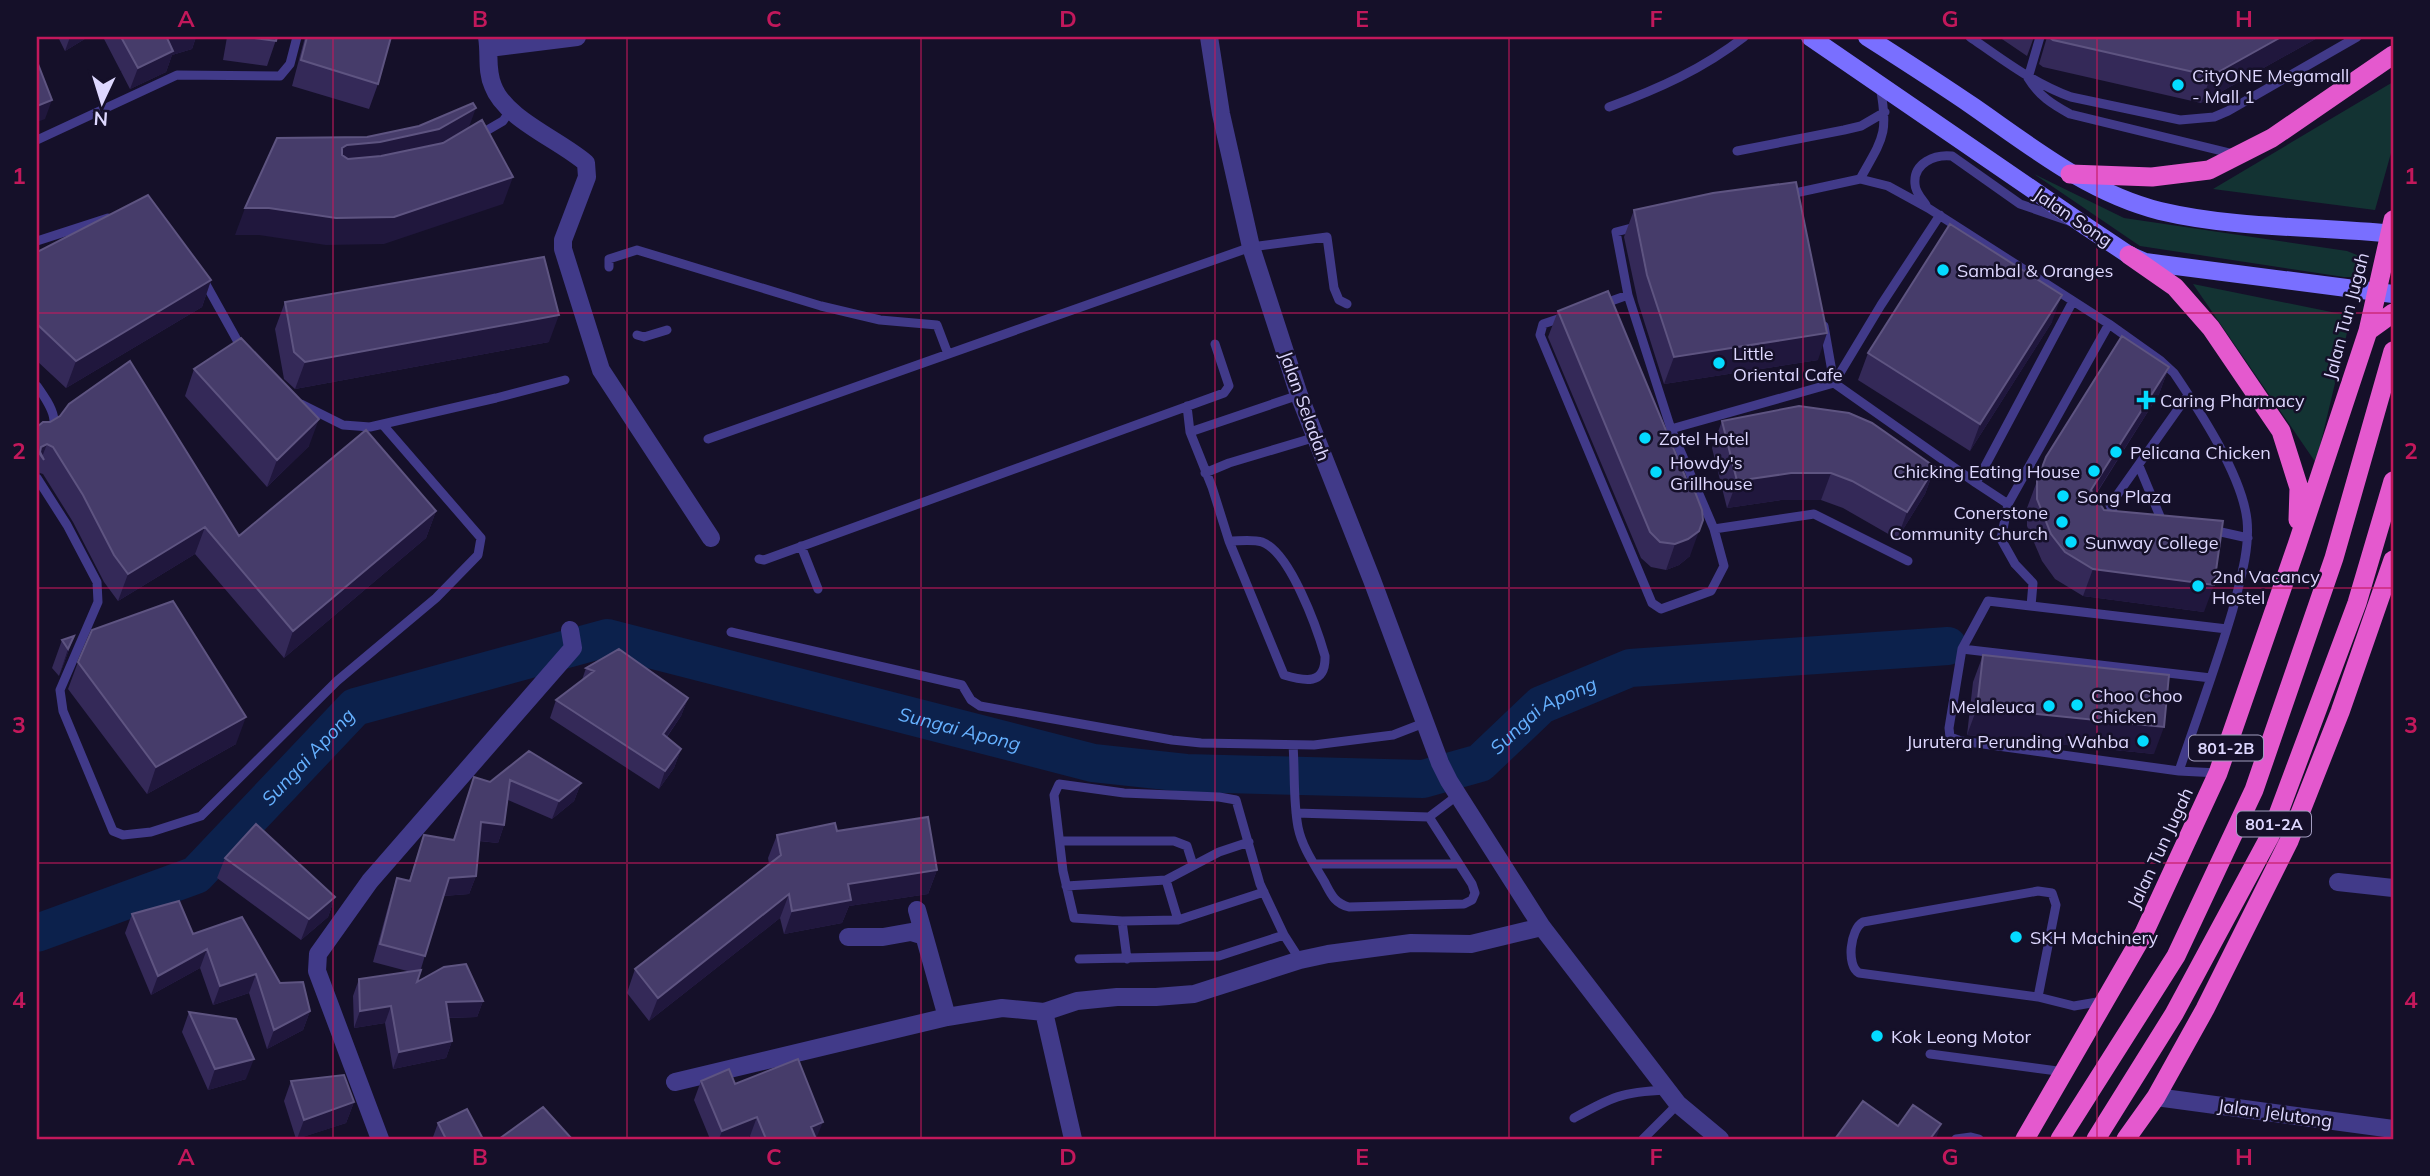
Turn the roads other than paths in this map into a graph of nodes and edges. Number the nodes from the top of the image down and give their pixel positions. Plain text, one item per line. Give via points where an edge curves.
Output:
1 (297, 37) edge
2 (577, 37) edge
3 (1209, 37) edge
4 (1744, 37) edge
5 (1810, 37) edge
6 (1867, 37) edge
7 (1970, 37) edge
8 (2040, 37) edge
9 (2357, 37) edge
10 (488, 42) edge
11 (2393, 55) edge
12 (2028, 78) junction
13 (1880, 86) junction
14 (1609, 107) dead end
15 (510, 111) junction
16 (1885, 112) junction
17 (37, 140) edge
18 (471, 140) edge
19 (1737, 151) dead end
20 (2240, 156) junction
21 (2070, 174) junction
22 (1860, 179) junction
23 (1796, 193) junction
24 (1782, 196) edge
25 (1798, 205) edge
26 (1928, 208) junction
27 (121, 214) edge
28 (1940, 215) junction
29 (1648, 225) edge
30 (2087, 227) junction
31 (2392, 229) edge
32 (37, 241) edge
33 (1251, 247) junction
34 (2129, 255) junction
35 (609, 267) dead end
36 (198, 270) edge
37 (2385, 293) edge
38 (1628, 295) junction
39 (2073, 301) junction
40 (1347, 304) dead end
41 (1592, 307) edge
42 (1580, 312) edge
43 (2393, 313) edge
44 (1822, 315) edge
45 (2109, 324) junction
46 (667, 330) dead end
47 (2368, 331) junction
48 (637, 335) dead end
49 (1215, 344) dead end
50 (2393, 351) edge
51 (948, 354) junction
52 (252, 360) edge
53 (565, 380) dead end
54 (1834, 383) junction
55 (37, 386) edge
56 (1299, 395) junction
57 (2188, 395) junction
58 (295, 399) edge
59 (1187, 406) junction
60 (383, 425) junction
61 (1671, 429) junction
62 (1190, 432) junction
63 (1316, 437) junction
64 (708, 439) dead end
65 (37, 443) edge
66 (2139, 466) junction
67 (1205, 473) junction
68 (37, 478) edge
69 (2393, 481) edge
70 (1976, 483) junction
71 (2008, 504) junction
72 (2131, 526) edge
73 (2154, 527) edge
74 (2165, 527) junction
75 (2178, 527) edge
76 (2204, 528) edge
77 (1714, 529) junction
78 (2248, 537) junction
79 (711, 538) dead end
80 (1229, 541) junction
81 (2297, 545) junction
82 (802, 546) junction
83 (759, 559) dead end
84 (2393, 560) edge
85 (1908, 561) dead end
86 (818, 589) dead end
87 (2031, 606) junction
88 (2227, 629) junction
89 (731, 632) dead end
90 (571, 639) dead end
91 (1962, 649) junction
92 (2211, 678) junction
93 (1424, 723) junction
94 (1294, 746) junction
95 (2179, 771) junction
96 (2218, 773) junction
97 (1454, 788) junction
98 (1296, 813) junction
99 (1429, 817) junction
100 (1059, 841) junction
101 (1249, 842) junction
102 (1314, 864) junction
103 (1460, 864) junction
104 (1193, 865) junction
105 (1166, 880) junction
106 (2338, 882) dead end
107 (1066, 886) junction
108 (2393, 888) edge
109 (1264, 892) junction
110 (918, 910) dead end
111 (1178, 920) junction
112 (1122, 921) junction
113 (1542, 927) junction
114 (1284, 935) junction
115 (924, 936) junction
116 (848, 937) dead end
117 (1079, 959) dead end
118 (1127, 959) junction
119 (1300, 960) junction
120 (2038, 997) junction
121 (2107, 1001) junction
122 (1044, 1012) junction
123 (947, 1017) junction
124 (1930, 1054) dead end
125 (2066, 1072) junction
126 (675, 1082) dead end
127 (1672, 1097) junction
128 (2156, 1097) junction
129 (1574, 1118) dead end
130 (2393, 1129) edge
131 (380, 1139) edge
132 (1073, 1139) edge
133 (1643, 1139) edge
134 (1720, 1139) edge
135 (1956, 1139) edge
136 (1979, 1139) edge
137 (2025, 1139) edge
138 (2060, 1139) edge
139 (2096, 1139) edge
140 (2126, 1139) edge

1 - 17 lane via 290,64 281,76 177,75
2 - 10 street
3 - 33 street, Jalan Seladah
4 - 14 lane via 1705,65
5 - 13 main road, Jalan Song
6 - 21 main road, Jalan Song
7 - 12 lane
8 - 12 lane
9 - 12 lane via 2228,111 2199,120 2071,97
10 - 15 street via 488,71
11 - 20 highway
12 - 20 lane via 2037,93 2070,114
13 - 16 lane
13 - 30 main road, Jalan Song
15 - 18 lane via 503,121
15 - 79 street via 586,163 587,177 563,249 601,370
16 - 19 lane via 1861,126
16 - 22 lane via 1884,133
20 - 21 highway via 2209,170 2180,174
21 - 31 main road, Jalan Song via 2161,211 2259,225
22 - 23 lane
22 - 26 lane via 1888,186
23 - 24 lane
23 - 25 lane
26 - 28 lane
26 - 30 lane via 1917,192 1916,175 1922,165 1940,155 1952,156 2020,204
27 - 32 lane
28 - 39 lane
28 - 54 lane
29 - 38 lane via 1616,232
30 - 34 main road, Jalan Song
31 - 37 highway, Jalan Tun Jugah / 801-2B
33 - 40 lane via 1327,237 1334,288 1339,300
33 - 51 lane
33 - 56 street, Jalan Seladah
34 - 37 main road, Jalan Song via 2164,266
34 - 81 highway via 2175,288 2211,328 2281,431 2300,488
35 - 51 lane via 609,259 637,250 821,306 880,320 937,326
36 - 52 lane
37 - 47 highway, Jalan Tun Jugah / 801-2B
38 - 41 lane
38 - 61 lane
39 - 45 lane
39 - 70 lane
42 - 77 lane via 1544,324 1540,335 1653,603 1661,609 1711,591 1724,566
43 - 47 highway
44 - 54 lane
45 - 57 lane via 2161,361
45 - 71 lane
46 - 48 lane
47 - 81 highway, Jalan Tun Jugah / 801-2B
49 - 59 lane via 1228,390
50 - 138 highway, 801-2B via 2334,558 2254,790 2176,956
51 - 64 lane
53 - 60 lane
54 - 61 lane
54 - 70 lane
55 - 65 lane via 54,413 53,430
56 - 62 lane
56 - 63 street, Jalan Seladah
57 - 66 lane
57 - 78 lane via 2235,478
58 - 60 lane via 343,425
59 - 62 lane
59 - 82 lane
60 - 68 lane via 481,538 478,555 436,598 337,681 201,816 150,832 123,835 113,831 63,711 60,690 98,602 97,582
61 - 77 lane
62 - 67 lane
63 - 67 lane
63 - 93 street, Jalan Seladah
66 - 72 lane via 2110,505 2120,526
66 - 74 lane
67 - 80 lane
69 - 139 highway, 801-2A via 2357,603 2270,836 2174,1014
70 - 71 lane
71 - 87 lane via 2001,539 2033,583
73 - 74 lane
74 - 75 lane
76 - 78 lane
77 - 85 lane via 1814,514
78 - 88 lane
80 - 80 lane via 1262,542 1293,575 1325,656 1318,677 1305,682 1284,675
81 - 96 highway, Jalan Tun Jugah / 801-2B
82 - 83 lane
82 - 86 lane
84 - 128 highway, 801-2A via 2290,841
87 - 88 lane
87 - 91 lane via 1988,601
88 - 92 lane
89 - 94 lane via 962,685 971,701 980,706 1172,740
90 - 131 street via 370,881 318,954 317,971
91 - 92 lane
91 - 95 lane via 1950,737
92 - 95 lane
93 - 94 lane via 1392,735
93 - 97 street, Jalan Seladah
94 - 98 lane
95 - 96 lane
96 - 121 highway, Jalan Tun Jugah / 801-2B via 2144,933
97 - 99 lane
97 - 113 street, Jalan Seladah
98 - 99 lane
98 - 102 lane
99 - 103 lane
100 - 101 lane via 1054,795 1059,783 1125,793 1236,800
100 - 104 lane via 1174,841 1187,846
100 - 107 lane
101 - 104 lane
101 - 109 lane
102 - 103 lane
102 - 103 lane via 1335,901 1349,907 1464,904 1475,893
104 - 105 lane
105 - 107 lane
105 - 111 lane
106 - 108 street
107 - 112 lane via 1074,918
109 - 111 lane
109 - 114 lane
110 - 115 street
111 - 112 lane
112 - 118 lane
113 - 119 street via 1471,944 1411,943
113 - 127 street, Jalan Seladah
114 - 118 lane via 1219,957
114 - 119 lane
115 - 116 street via 911,932
115 - 123 street
117 - 118 lane
119 - 122 street via 1194,994 1077,1001
120 - 120 lane via 1859,973 1851,964 1857,925 2039,891 2052,893 2056,905
120 - 121 lane via 2074,1006
121 - 125 highway, Jalan Tun Jugah / 801-2B
122 - 123 street via 1002,1008
122 - 132 street
123 - 126 street
124 - 125 lane
125 - 137 highway, Jalan Tun Jugah / 801-2B
127 - 129 lane via 1624,1093
127 - 133 lane
127 - 134 street, Jalan Seladah
128 - 130 street, Jalan Jelutong
128 - 140 highway, 801-2A
135 - 136 lane

